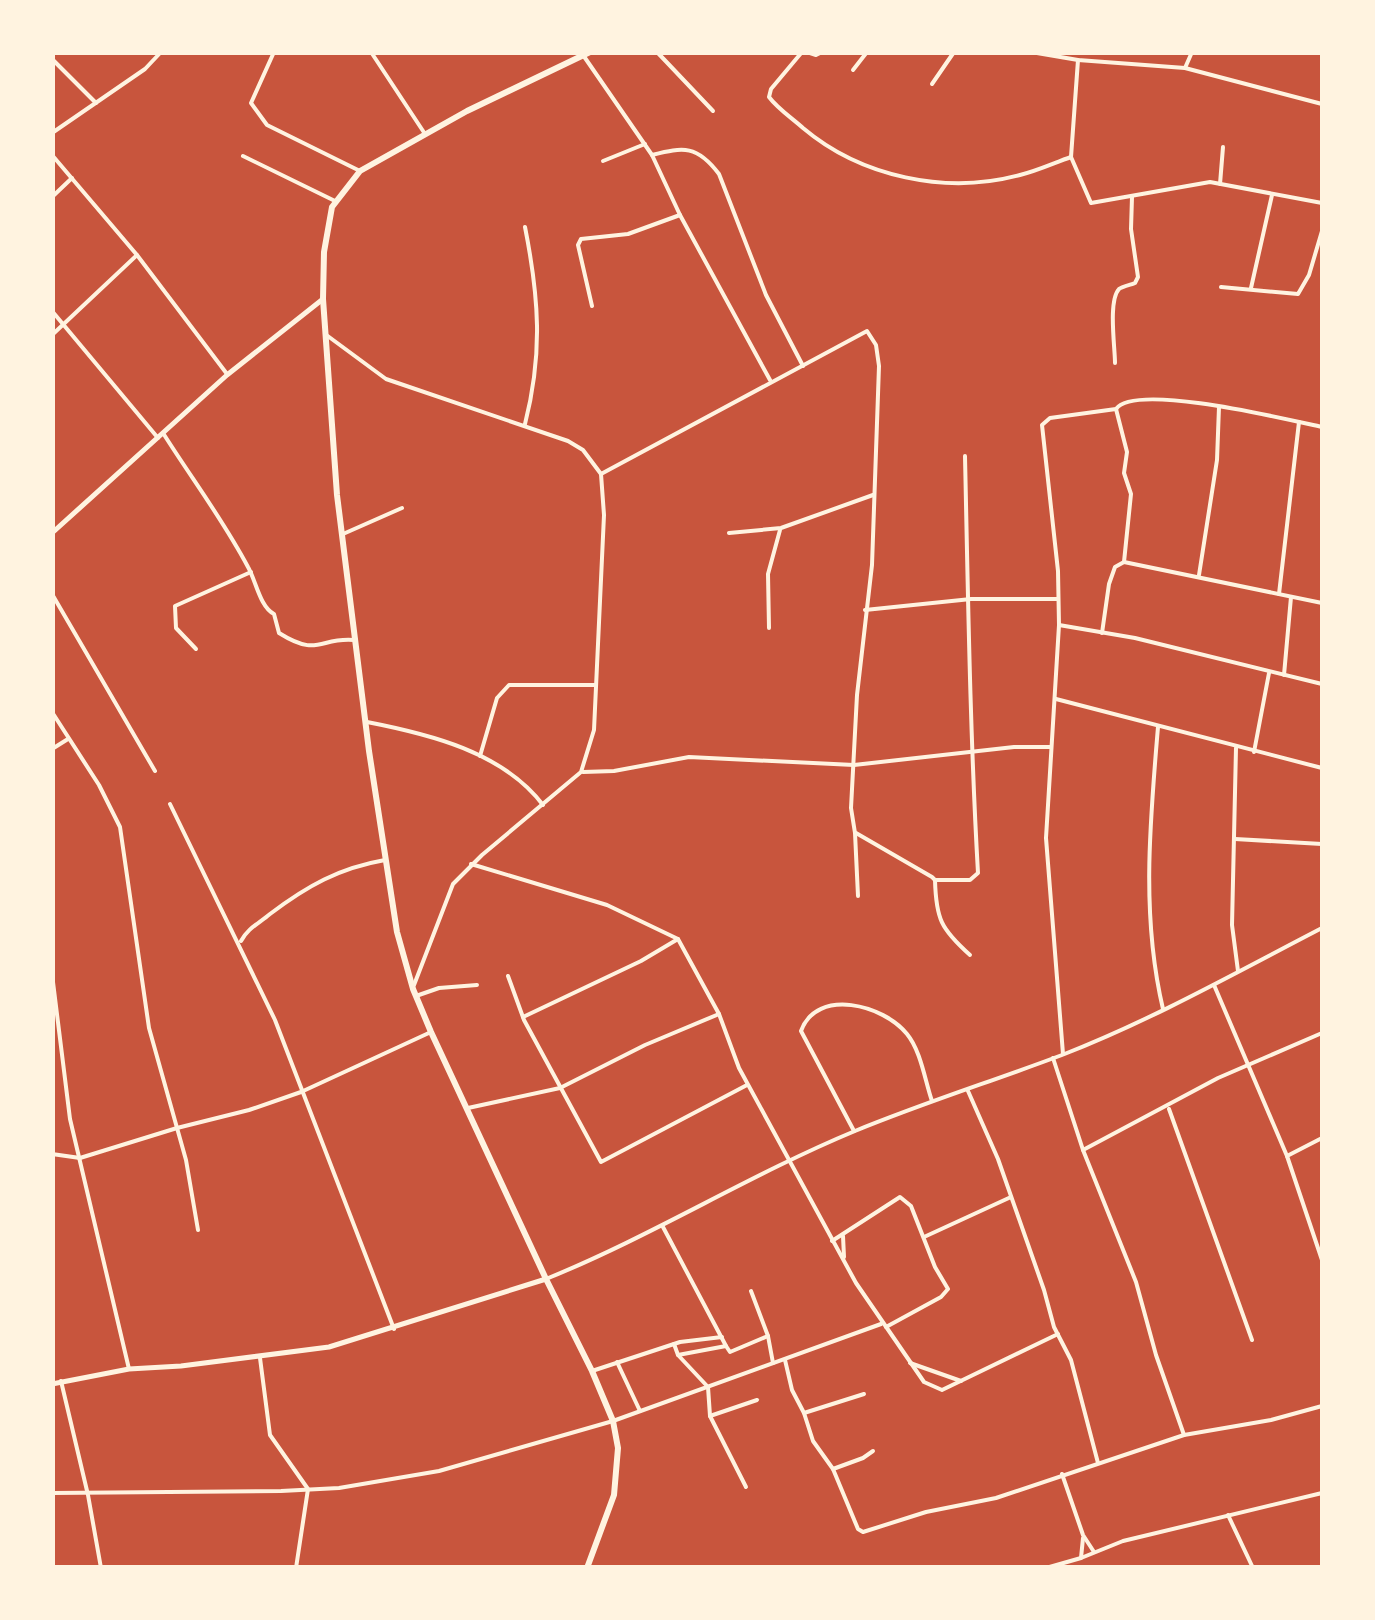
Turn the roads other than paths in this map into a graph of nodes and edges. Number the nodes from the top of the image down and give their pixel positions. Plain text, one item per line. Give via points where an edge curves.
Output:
1 (161, 52) edge
2 (274, 52) edge
3 (371, 52) edge
4 (657, 52) edge
5 (805, 52) edge
6 (822, 52) edge
7 (866, 52) edge
8 (954, 52) edge
9 (1031, 52) edge
10 (1192, 52) edge
11 (586, 54) edge
12 (52, 60) edge
13 (1078, 60) junction
14 (1184, 68) junction
15 (853, 70) dead end
16 (932, 84) dead end
17 (96, 103) junction
18 (1322, 104) edge
19 (714, 111) dead end
20 (52, 133) edge
21 (425, 134) junction
22 (645, 144) junction
23 (1223, 147) dead end
24 (52, 155) edge
25 (652, 155) junction
26 (243, 156) dead end
27 (1071, 157) junction
28 (603, 162) dead end
29 (360, 171) junction
30 (72, 178) junction
31 (1220, 184) junction
32 (1272, 194) junction
33 (1322, 194) edge
34 (1132, 196) junction
35 (52, 197) edge
36 (335, 201) junction
37 (1321, 203) edge
38 (680, 215) junction
39 (525, 227) dead end
40 (1322, 231) edge
41 (137, 255) junction
42 (1222, 287) dead end
43 (1251, 288) junction
44 (323, 300) junction
45 (592, 306) dead end
46 (52, 311) edge
47 (64, 324) junction
48 (325, 334) junction
49 (52, 335) edge
50 (1115, 363) dead end
51 (802, 366) junction
52 (228, 376) junction
53 (770, 380) junction
54 (1220, 407) junction
55 (1116, 409) junction
56 (1299, 422) junction
57 (525, 424) junction
58 (1322, 427) edge
59 (161, 436) junction
60 (965, 456) dead end
61 (601, 474) junction
62 (873, 494) junction
63 (402, 508) dead end
64 (780, 528) junction
65 (52, 533) edge
66 (728, 533) dead end
67 (343, 534) junction
68 (1124, 562) junction
69 (251, 572) junction
70 (1198, 575) junction
71 (52, 594) edge
72 (1279, 594) junction
73 (1290, 597) junction
74 (970, 600) junction
75 (1057, 600) junction
76 (1322, 602) edge
77 (865, 610) junction
78 (1059, 624) junction
79 (769, 628) dead end
80 (1102, 633) junction
81 (356, 639) junction
82 (196, 648) dead end
83 (1269, 672) junction
84 (1284, 675) junction
85 (1322, 684) edge
86 (596, 685) junction
87 (1056, 700) junction
88 (52, 712) edge
89 (367, 722) junction
90 (1158, 727) junction
91 (68, 739) junction
92 (1050, 747) junction
93 (1236, 748) junction
94 (52, 749) edge
95 (975, 752) junction
96 (1254, 752) junction
97 (480, 756) junction
98 (854, 765) junction
99 (1322, 768) edge
100 (156, 771) dead end
101 (580, 772) junction
102 (170, 804) dead end
103 (543, 805) junction
104 (856, 832) junction
105 (1235, 839) junction
106 (1322, 844) edge
107 (385, 860) junction
108 (471, 864) junction
109 (935, 880) junction
110 (858, 896) dead end
111 (1322, 928) edge
112 (247, 930) junction
113 (234, 931) junction
114 (678, 939) junction
115 (239, 944) junction
116 (970, 955) dead end
117 (1238, 971) junction
118 (52, 974) edge
119 (508, 976) dead end
120 (478, 985) dead end
121 (1214, 985) junction
122 (414, 992) junction
123 (53, 997) edge
124 (1163, 1009) junction
125 (719, 1014) junction
126 (523, 1017) junction
127 (431, 1032) junction
128 (1322, 1033) edge
129 (1064, 1054) junction
130 (1052, 1058) junction
131 (1247, 1066) junction
132 (748, 1085) junction
133 (560, 1088) junction
134 (968, 1090) junction
135 (301, 1092) junction
136 (932, 1102) junction
137 (1168, 1107) junction
138 (466, 1108) junction
139 (177, 1128) junction
140 (854, 1131) junction
141 (1322, 1138) edge
142 (1083, 1150) junction
143 (52, 1154) edge
144 (1287, 1156) junction
145 (80, 1158) junction
146 (787, 1162) junction
147 (1012, 1197) junction
148 (663, 1226) junction
149 (198, 1230) dead end
150 (844, 1234) junction
151 (924, 1237) junction
152 (832, 1241) junction
153 (1322, 1260) edge
154 (844, 1262) junction
155 (546, 1280) junction
156 (751, 1292) dead end
157 (882, 1326) junction
158 (394, 1329) junction
159 (1058, 1334) junction
160 (768, 1336) junction
161 (722, 1337) junction
162 (1252, 1340) dead end
163 (674, 1344) junction
164 (726, 1346) junction
165 (678, 1354) junction
166 (260, 1358) junction
167 (785, 1360) junction
168 (616, 1362) junction
169 (908, 1362) junction
170 (774, 1364) junction
171 (129, 1369) junction
172 (592, 1371) junction
173 (929, 1371) junction
174 (916, 1373) junction
175 (61, 1381) junction
176 (961, 1381) junction
177 (52, 1384) edge
178 (708, 1387) junction
179 (864, 1394) dead end
180 (757, 1400) dead end
181 (1322, 1406) edge
182 (640, 1411) junction
183 (804, 1413) junction
184 (710, 1416) junction
185 (613, 1421) junction
186 (1184, 1436) junction
187 (873, 1451) dead end
188 (1098, 1463) junction
189 (833, 1469) junction
190 (1062, 1474) junction
191 (746, 1488) dead end
192 (308, 1489) junction
193 (52, 1493) edge
194 (1322, 1494) edge
195 (88, 1495) junction
196 (1228, 1515) junction
197 (1083, 1535) junction
198 (1094, 1552) junction
199 (1081, 1558) junction
200 (101, 1568) edge
201 (296, 1568) edge
202 (587, 1568) edge
203 (1046, 1568) edge
204 (1253, 1568) edge

1 - 17 street
2 - 29 street via 251,102 263,122
3 - 21 street
4 - 19 street
5 - 6 street
5 - 27 street via 769,97 846,159 883,174 950,182 1019,176
7 - 15 street
8 - 16 street
9 - 13 street
10 - 14 street
11 - 21 main road
11 - 22 street
12 - 17 street
13 - 14 street
13 - 27 street
14 - 18 street
17 - 20 street
21 - 29 main road
22 - 25 street
22 - 28 street
23 - 31 street
24 - 30 street
25 - 38 street
25 - 51 street via 681,148 710,161
26 - 36 street
27 - 34 street via 1091,202
29 - 36 main road
30 - 35 street
30 - 41 street
31 - 32 street
31 - 34 street
32 - 37 street
32 - 43 street
33 - 37 street
34 - 50 street via 1138,277 1117,292
36 - 44 main road via 326,228
38 - 45 street via 628,234 581,239
38 - 53 street
39 - 57 street via 540,328
40 - 43 street via 1298,294
41 - 47 street
41 - 52 street
42 - 43 street
44 - 48 main road
44 - 52 street
46 - 47 street
47 - 49 street
47 - 59 street
48 - 57 street via 386,379
48 - 67 main road
51 - 53 street
51 - 62 street via 866,331 876,346
52 - 59 street
53 - 61 street
54 - 55 street via 1159,399 1123,402
54 - 56 street
54 - 70 street
55 - 68 street via 1131,494
55 - 75 street via 1050,418 1042,425
56 - 58 street
56 - 72 street
57 - 61 street via 584,450
59 - 65 street
59 - 69 street via 213,504
60 - 74 street
61 - 86 street
62 - 64 street
62 - 77 street
63 - 67 street
64 - 66 street
64 - 79 street via 768,574
67 - 81 main road
68 - 70 street
68 - 80 street via 1108,584
69 - 81 street via 284,636 308,646
69 - 82 street via 175,606 176,628
70 - 72 street
71 - 100 street
72 - 73 street
73 - 76 street
73 - 84 street
74 - 75 street
74 - 77 street
74 - 95 street
75 - 78 street
77 - 98 street
78 - 80 street
78 - 87 street
80 - 83 street
81 - 89 main road
83 - 84 street
83 - 96 street
84 - 85 street
86 - 97 street via 509,685 498,698
86 - 101 street via 594,730
87 - 90 street
87 - 92 street
88 - 91 street
89 - 97 street
89 - 107 main road
90 - 93 street
90 - 124 street via 1148,884
91 - 94 street
91 - 139 street via 100,784 120,830 150,1028
92 - 95 street
92 - 129 street via 1048,884
93 - 96 street
93 - 105 street
95 - 98 street
95 - 109 street via 978,873 970,880
96 - 99 street
97 - 103 street via 515,774
98 - 101 street via 689,757
98 - 104 street
101 - 103 street
102 - 113 street
103 - 108 street
104 - 109 street
104 - 110 street
105 - 106 street
105 - 117 street
107 - 112 street via 306,886
107 - 122 main road
108 - 114 street via 607,905
108 - 122 street via 452,884
109 - 116 street via 938,916
111 - 117 street
112 - 113 street
112 - 115 street
113 - 115 street
114 - 125 street
114 - 126 street
115 - 135 street
117 - 121 street
118 - 123 street
119 - 126 street
120 - 122 street
121 - 124 street
121 - 131 street
122 - 127 main road
123 - 145 street
124 - 129 street
125 - 132 street
125 - 133 street
126 - 133 street
127 - 135 street
127 - 138 main road
128 - 131 street
129 - 130 street
130 - 134 street
130 - 142 street
131 - 137 street
131 - 144 street
132 - 133 street via 601,1162
132 - 146 street
133 - 138 street
134 - 136 street
134 - 147 street
135 - 139 street
135 - 158 street
136 - 140 street
136 - 140 street via 911,1040 898,1026 882,1014 828,1004 801,1031
137 - 142 street
137 - 162 street
138 - 155 main road
139 - 145 street
139 - 149 street
140 - 146 street
141 - 144 street
142 - 186 street via 1136,1282
143 - 145 street
144 - 153 street
145 - 171 street
146 - 148 street
146 - 152 street
147 - 151 street
147 - 159 street
148 - 155 street
148 - 161 street
150 - 151 street via 900,1197
150 - 152 street
150 - 154 street
151 - 157 street via 947,1293
152 - 154 street
154 - 157 street
155 - 158 street
155 - 172 main road
156 - 160 street
157 - 167 street
157 - 169 street
158 - 166 street
159 - 176 street
159 - 188 street via 1079,1384
160 - 164 street via 730,1352
160 - 170 street
161 - 163 street
161 - 164 street
163 - 165 street
163 - 168 street
164 - 165 street
165 - 178 street
166 - 171 street
166 - 192 street via 270,1435
167 - 170 street
167 - 183 street
168 - 172 street
168 - 182 street
169 - 173 street
169 - 174 street
170 - 178 street
171 - 175 street
172 - 185 main road
173 - 174 street
173 - 176 street
174 - 176 street via 936,1389
175 - 177 street
175 - 195 street
178 - 182 street
178 - 184 street
179 - 183 street
180 - 184 street
181 - 186 street
182 - 185 street
183 - 189 street
184 - 191 street
185 - 192 street via 439,1471
185 - 202 main road via 614,1495
186 - 188 street
187 - 189 street
188 - 190 street
189 - 190 street via 864,1532
190 - 197 street
192 - 195 street
192 - 201 street
193 - 195 street
194 - 196 street
195 - 200 street
196 - 198 street
196 - 204 street
197 - 198 street
197 - 199 street
198 - 199 street
199 - 203 street

